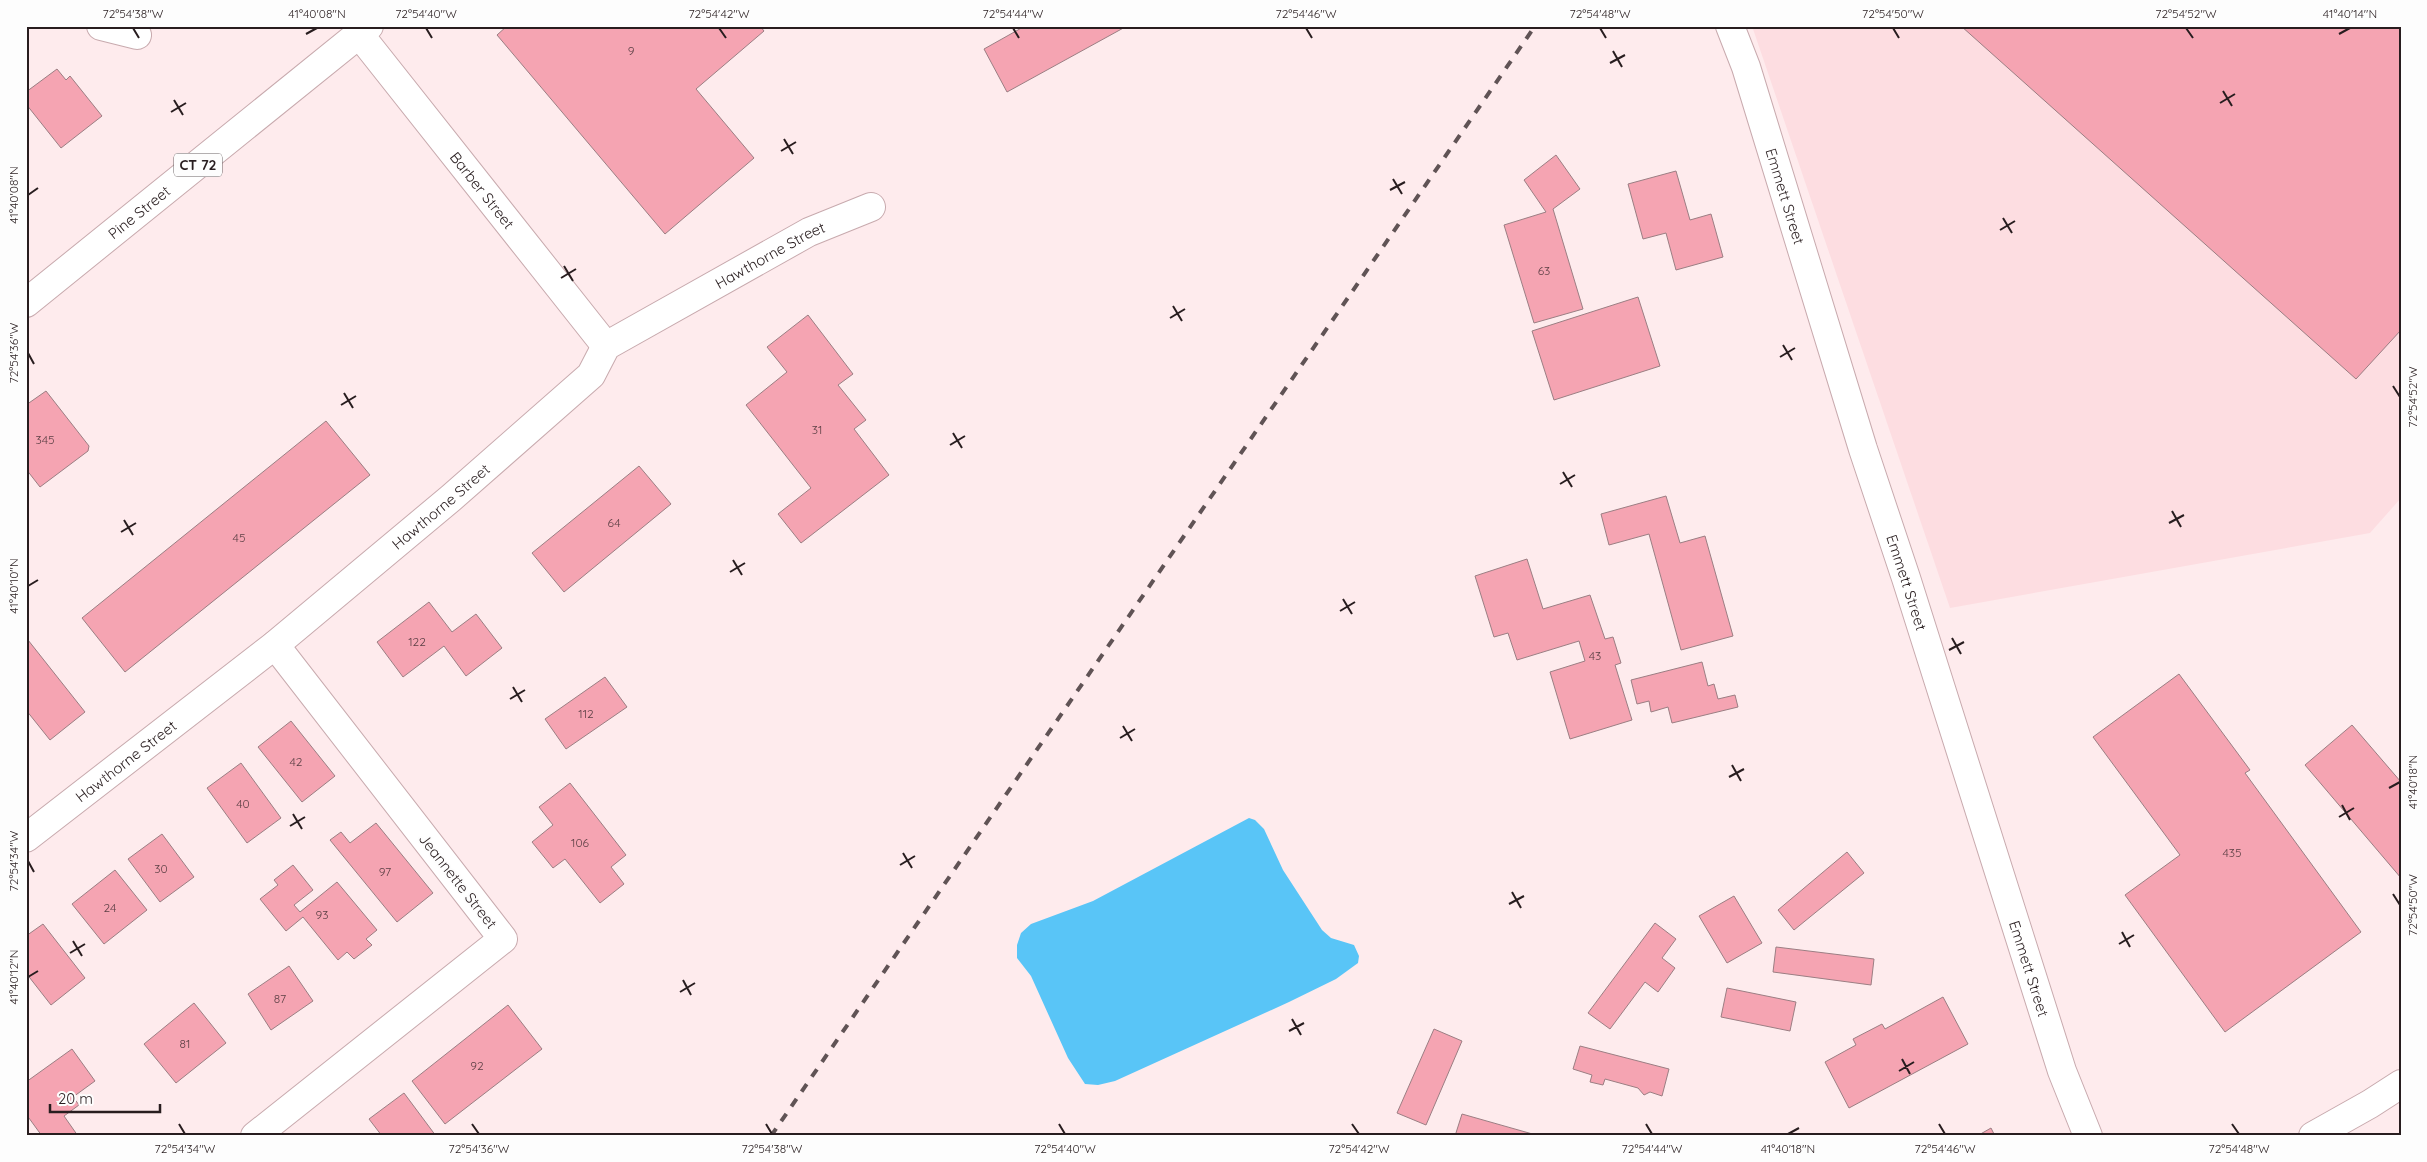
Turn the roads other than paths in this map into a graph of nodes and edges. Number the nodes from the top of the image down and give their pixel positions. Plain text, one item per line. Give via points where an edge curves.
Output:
1 (101, 26) edge
2 (1730, 26) edge
3 (364, 30) edge
4 (137, 35) dead end
5 (870, 207) dead end
6 (26, 303) edge
7 (606, 346) junction
8 (276, 645) junction
9 (26, 838) edge
10 (2401, 1084) edge
11 (256, 1136) edge
12 (2088, 1136) edge
13 (2313, 1136) edge

1 - 4 main road
2 - 12 main road, Emmett Street via 1746,67 1863,450 2062,1070
3 - 6 main road, Pine Street / CT 72
3 - 7 main road, Barber Street
5 - 7 main road, Hawthorne Street via 809,232
7 - 8 main road, Hawthorne Street via 590,375 451,498
8 - 9 main road, Hawthorne Street
8 - 11 main road, Jeannette Street via 503,939
10 - 13 main road

